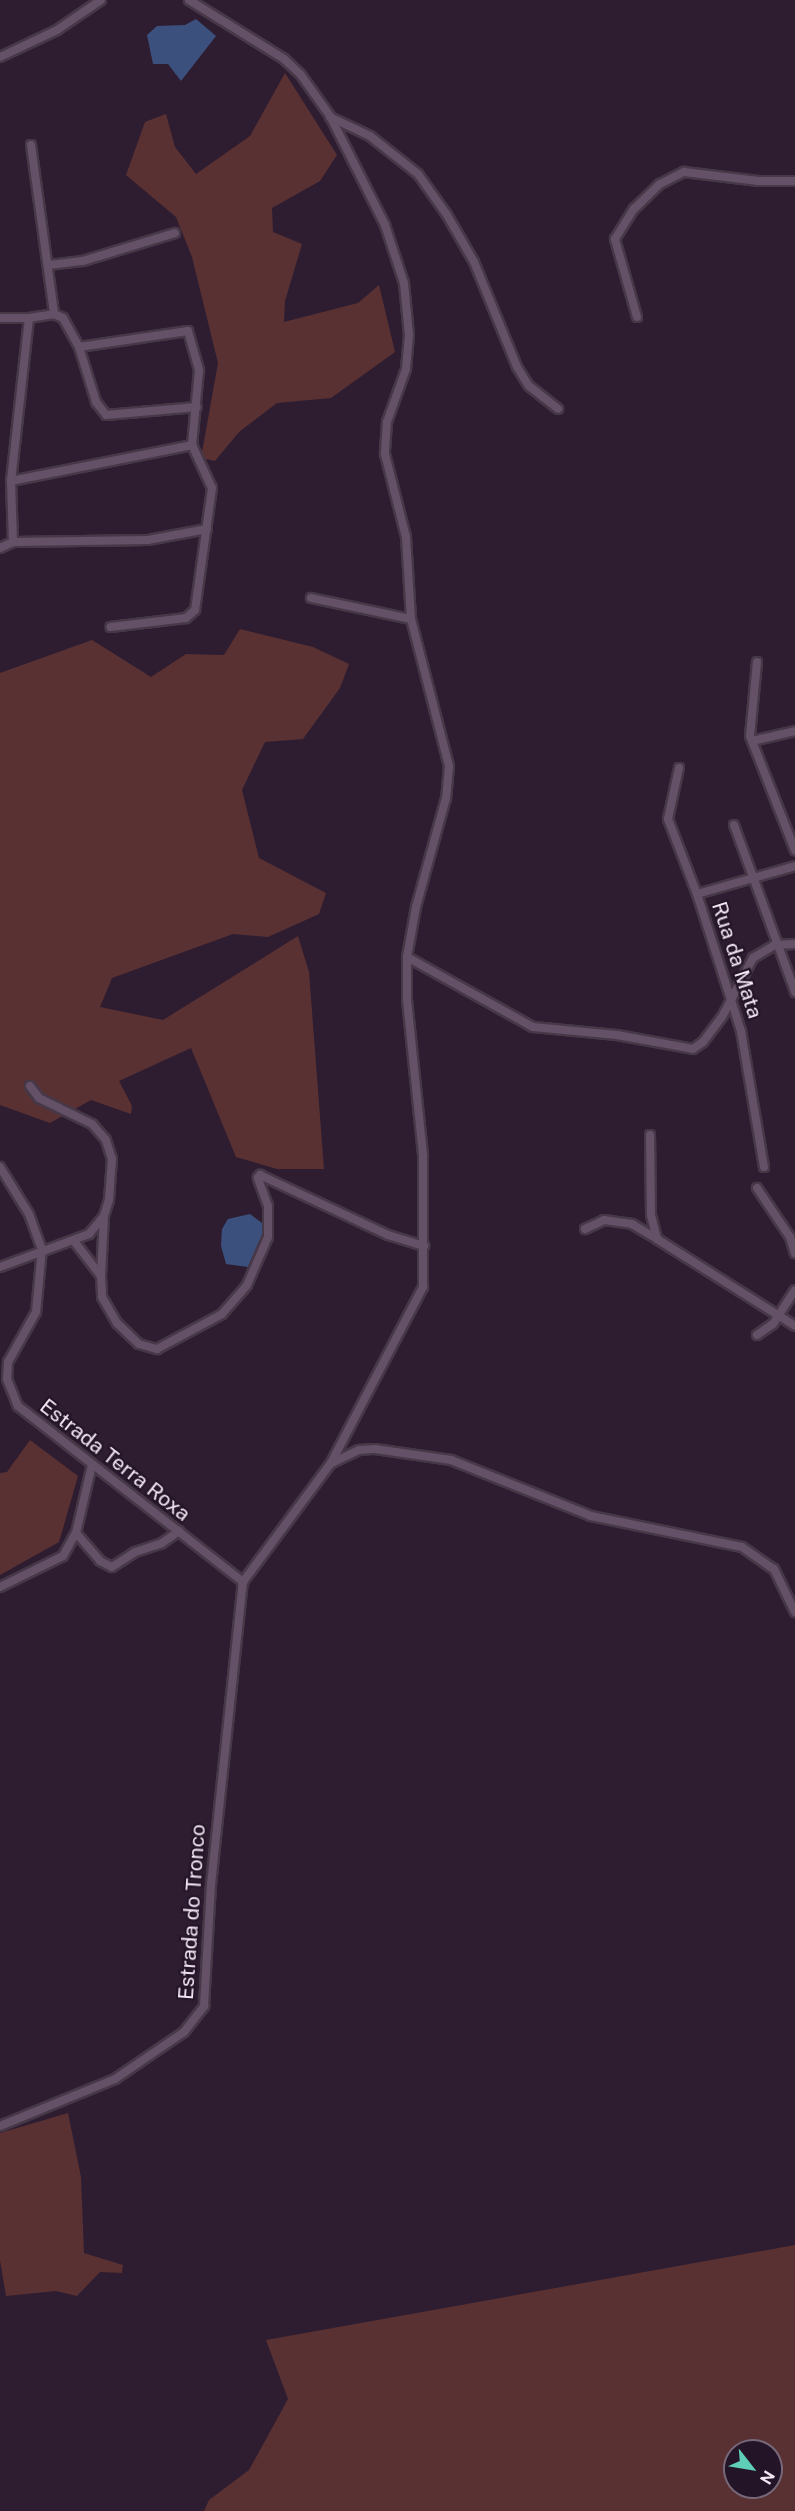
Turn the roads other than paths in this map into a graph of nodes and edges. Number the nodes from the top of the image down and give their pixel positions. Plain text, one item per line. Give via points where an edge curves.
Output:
1 (100, 0) edge
2 (189, 0) edge
3 (0, 57) edge
4 (330, 116) junction
5 (31, 145) dead end
6 (795, 181) edge
7 (175, 233) dead end
8 (50, 266) junction
9 (54, 314) junction
10 (637, 317) dead end
11 (0, 318) edge
12 (29, 318) junction
13 (78, 347) junction
14 (197, 407) junction
15 (558, 409) dead end
16 (192, 445) junction
17 (11, 481) junction
18 (207, 529) junction
19 (13, 542) junction
20 (0, 548) edge
21 (311, 598) dead end
22 (411, 619) junction
23 (111, 627) dead end
24 (757, 662) dead end
25 (795, 730) edge
26 (752, 741) junction
27 (679, 768) dead end
28 (734, 825) dead end
29 (795, 850) edge
30 (795, 866) edge
31 (755, 879) junction
32 (697, 894) junction
33 (780, 944) junction
34 (795, 944) edge
35 (407, 957) junction
36 (795, 992) edge
37 (732, 1000) junction
38 (30, 1086) dead end
39 (650, 1135) dead end
40 (0, 1167) edge
41 (764, 1167) dead end
42 (757, 1188) dead end
43 (104, 1216) junction
44 (585, 1229) dead end
45 (657, 1239) junction
46 (74, 1241) junction
47 (423, 1246) junction
48 (42, 1249) junction
49 (795, 1253) edge
50 (0, 1268) edge
51 (101, 1276) junction
52 (795, 1290) edge
53 (778, 1317) junction
54 (795, 1326) edge
55 (758, 1335) dead end
56 (4, 1361) edge
57 (331, 1463) junction
58 (92, 1465) junction
59 (179, 1532) junction
60 (76, 1533) junction
61 (243, 1582) junction
62 (0, 1587) edge
63 (795, 1612) edge
64 (0, 2126) edge

1 - 3 street via 57,30
2 - 4 street via 284,59 301,75
4 - 15 street via 394,152 418,174 474,262 517,367 534,390
4 - 22 street via 385,225 404,283 408,357 384,439 387,470 406,537
5 - 8 street
6 - 10 street via 684,172 660,184 634,209 615,239
7 - 8 street via 83,261
8 - 9 street
9 - 12 street
9 - 13 street via 63,318
11 - 12 street
12 - 17 street
13 - 14 street via 96,402 106,415
13 - 14 street via 188,331 199,370
14 - 16 street
16 - 17 street
16 - 18 street via 212,488
17 - 19 street
18 - 19 street via 148,540
18 - 23 street via 192,615
19 - 20 street
21 - 22 street
22 - 35 street via 441,731 449,781
24 - 26 street via 750,721
25 - 26 street
26 - 29 street
27 - 32 street, Rua da Mata via 668,819
28 - 31 street
30 - 31 street
31 - 32 street
31 - 33 street
32 - 37 street, Rua da Mata
33 - 34 street
33 - 36 street
33 - 37 street via 753,958
35 - 37 street via 533,1027 693,1048 709,1036
35 - 47 street via 407,1000 421,1121
37 - 41 street, Rua da Mata via 745,1048 750,1102
38 - 43 street via 39,1098 92,1124 106,1140 112,1159 112,1180
39 - 45 street via 651,1215
40 - 48 street via 29,1214
42 - 49 street via 790,1237
43 - 46 street via 89,1234
43 - 51 street
44 - 45 street via 604,1220 632,1224
45 - 53 street
46 - 48 street
46 - 51 street
47 - 51 street via 388,1235 260,1175 268,1206 268,1237 247,1285 222,1314 169,1345 149,1349 127,1334 108,1310
47 - 57 street via 423,1287
48 - 50 street
48 - 56 street, Estrada Terra Roxa via 36,1312
52 - 53 street
53 - 54 street
53 - 55 street
56 - 58 street, Estrada Terra Roxa via 18,1406
57 - 61 street
57 - 63 street via 359,1450 375,1449 451,1460 600,1518 742,1547 774,1569
58 - 59 street, Estrada Terra Roxa
58 - 60 street
59 - 60 street via 112,1567 100,1561
59 - 61 street, Estrada Terra Roxa
60 - 62 street via 63,1556 52,1564
61 - 64 street, Estrada do Tronco via 211,1885 204,2006 184,2032 115,2079

